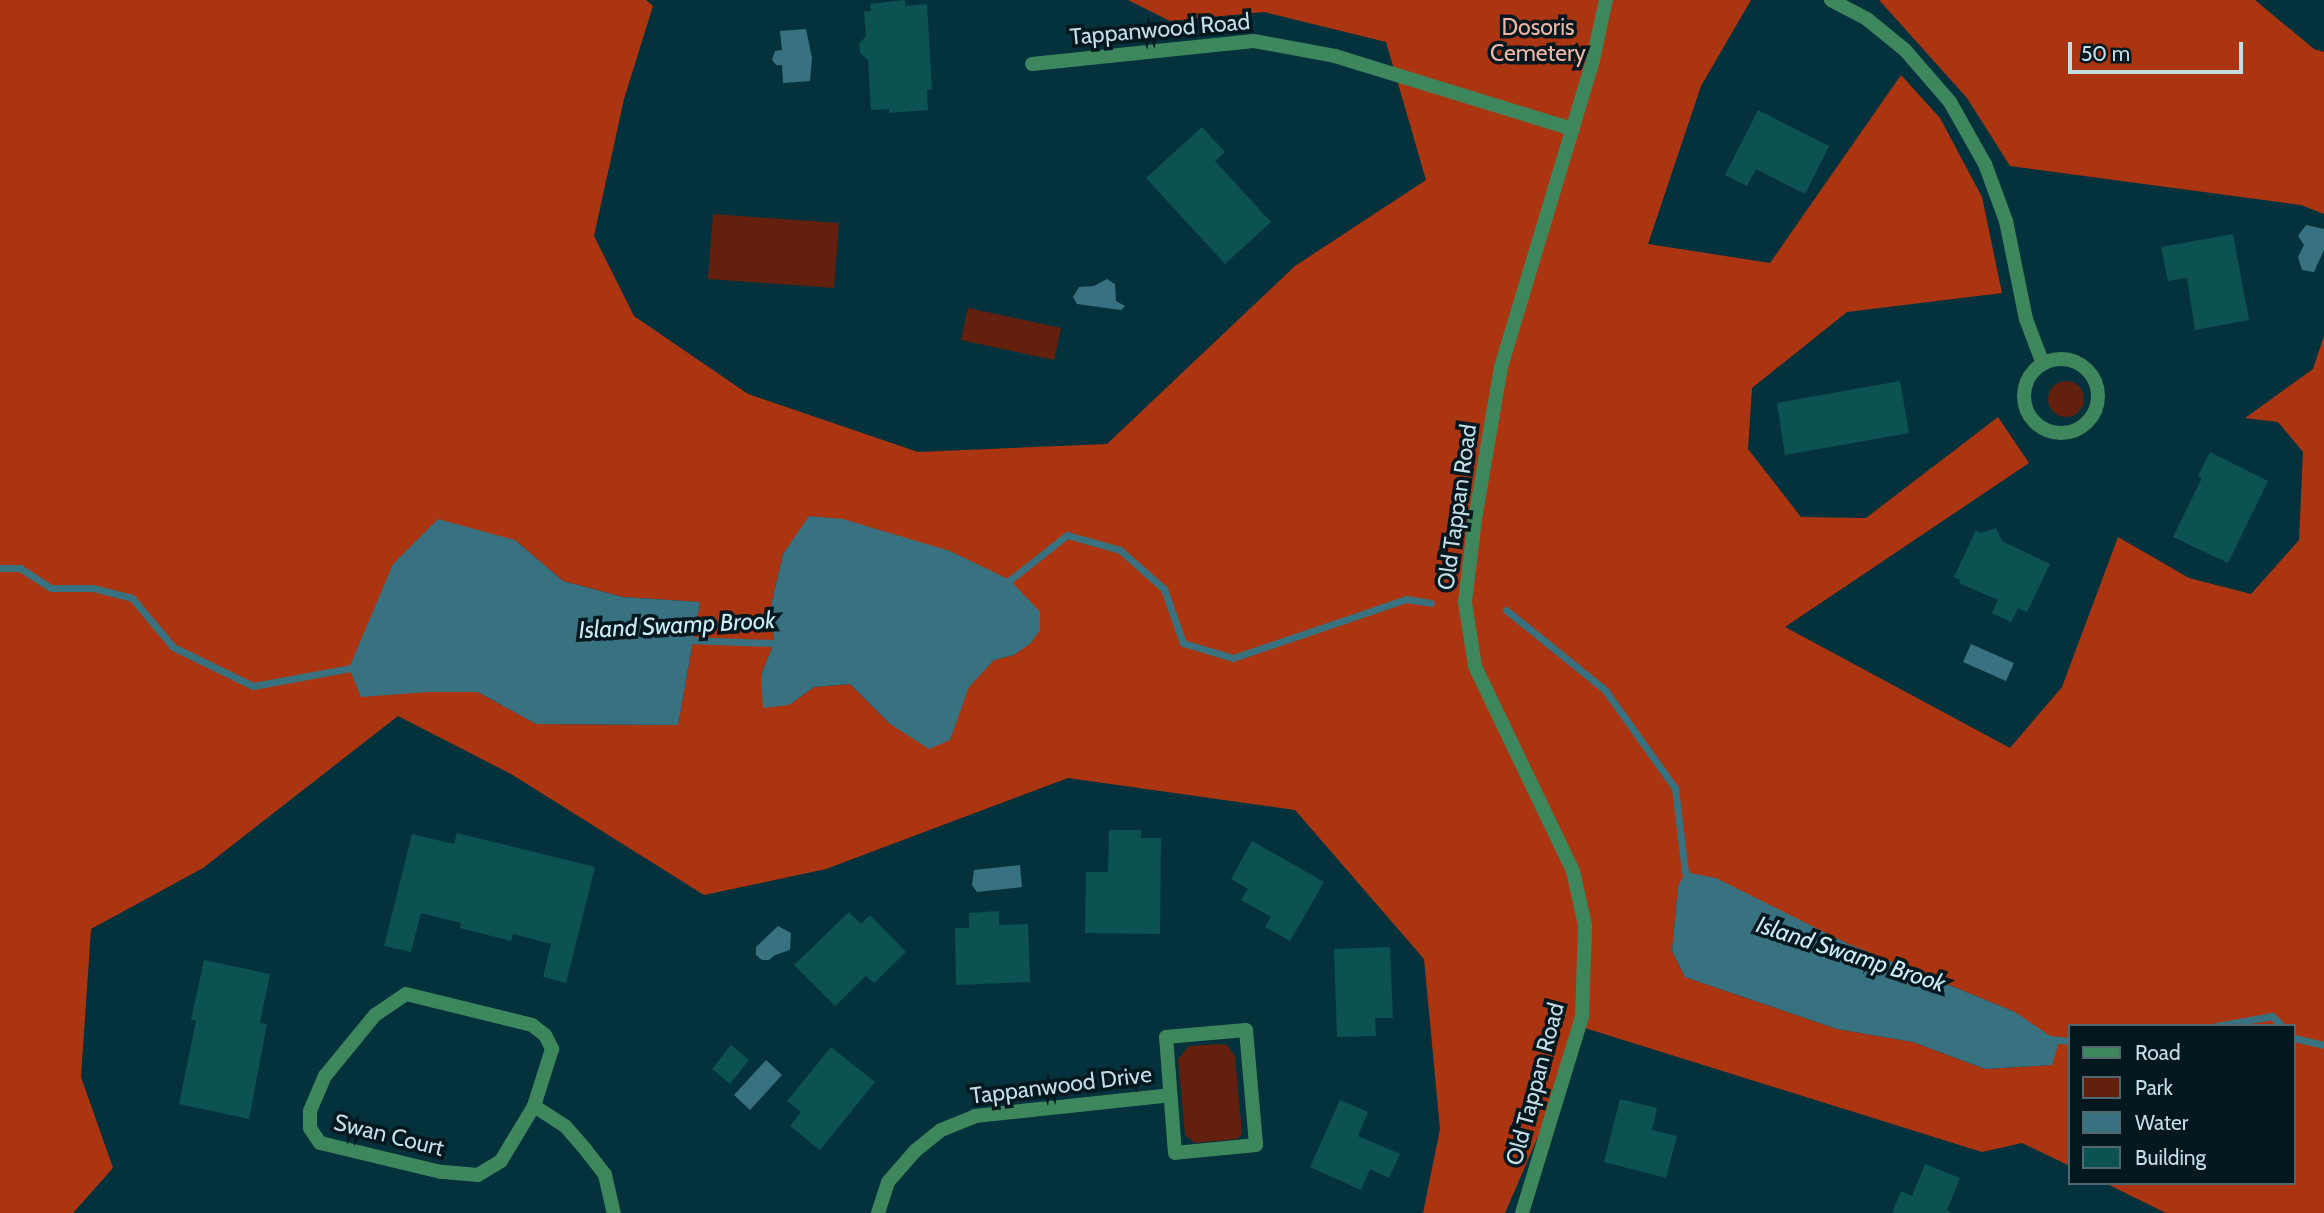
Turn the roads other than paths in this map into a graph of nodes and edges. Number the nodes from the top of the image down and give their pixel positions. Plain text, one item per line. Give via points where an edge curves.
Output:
1 (1606, 0) edge
2 (1831, 0) edge
3 (1032, 64) dead end
4 (1573, 129) junction
5 (2043, 364) junction
6 (1171, 1095) junction
7 (534, 1106) junction
8 (614, 1213) edge
9 (878, 1213) edge
10 (1522, 1213) edge

1 - 4 street, Old Tappan Road
2 - 5 street via 1867,19 1905,50 1950,102 1985,164 2006,221 2026,319
3 - 4 street, Tappanwood Road via 1254,41 1335,56
4 - 10 street, Old Tappan Road via 1501,367 1465,602 1475,666 1573,871 1585,925 1581,1017
5 - 5 street via 2027,382 2026,406 2031,417 2050,432 2074,431 2093,416 2098,392 2095,380 2067,359
6 - 6 street, Tappanwood Drive via 1175,1153 1256,1145 1246,1030 1166,1037
6 - 9 street, Tappanwood Drive via 975,1116 952,1125 915,1151 888,1182
7 - 7 street, Swan Court via 501,1161 478,1175 441,1172 320,1143 310,1128 313,1104 325,1076 375,1015 406,994 532,1025 545,1035 552,1049
7 - 8 street via 566,1127 605,1175

